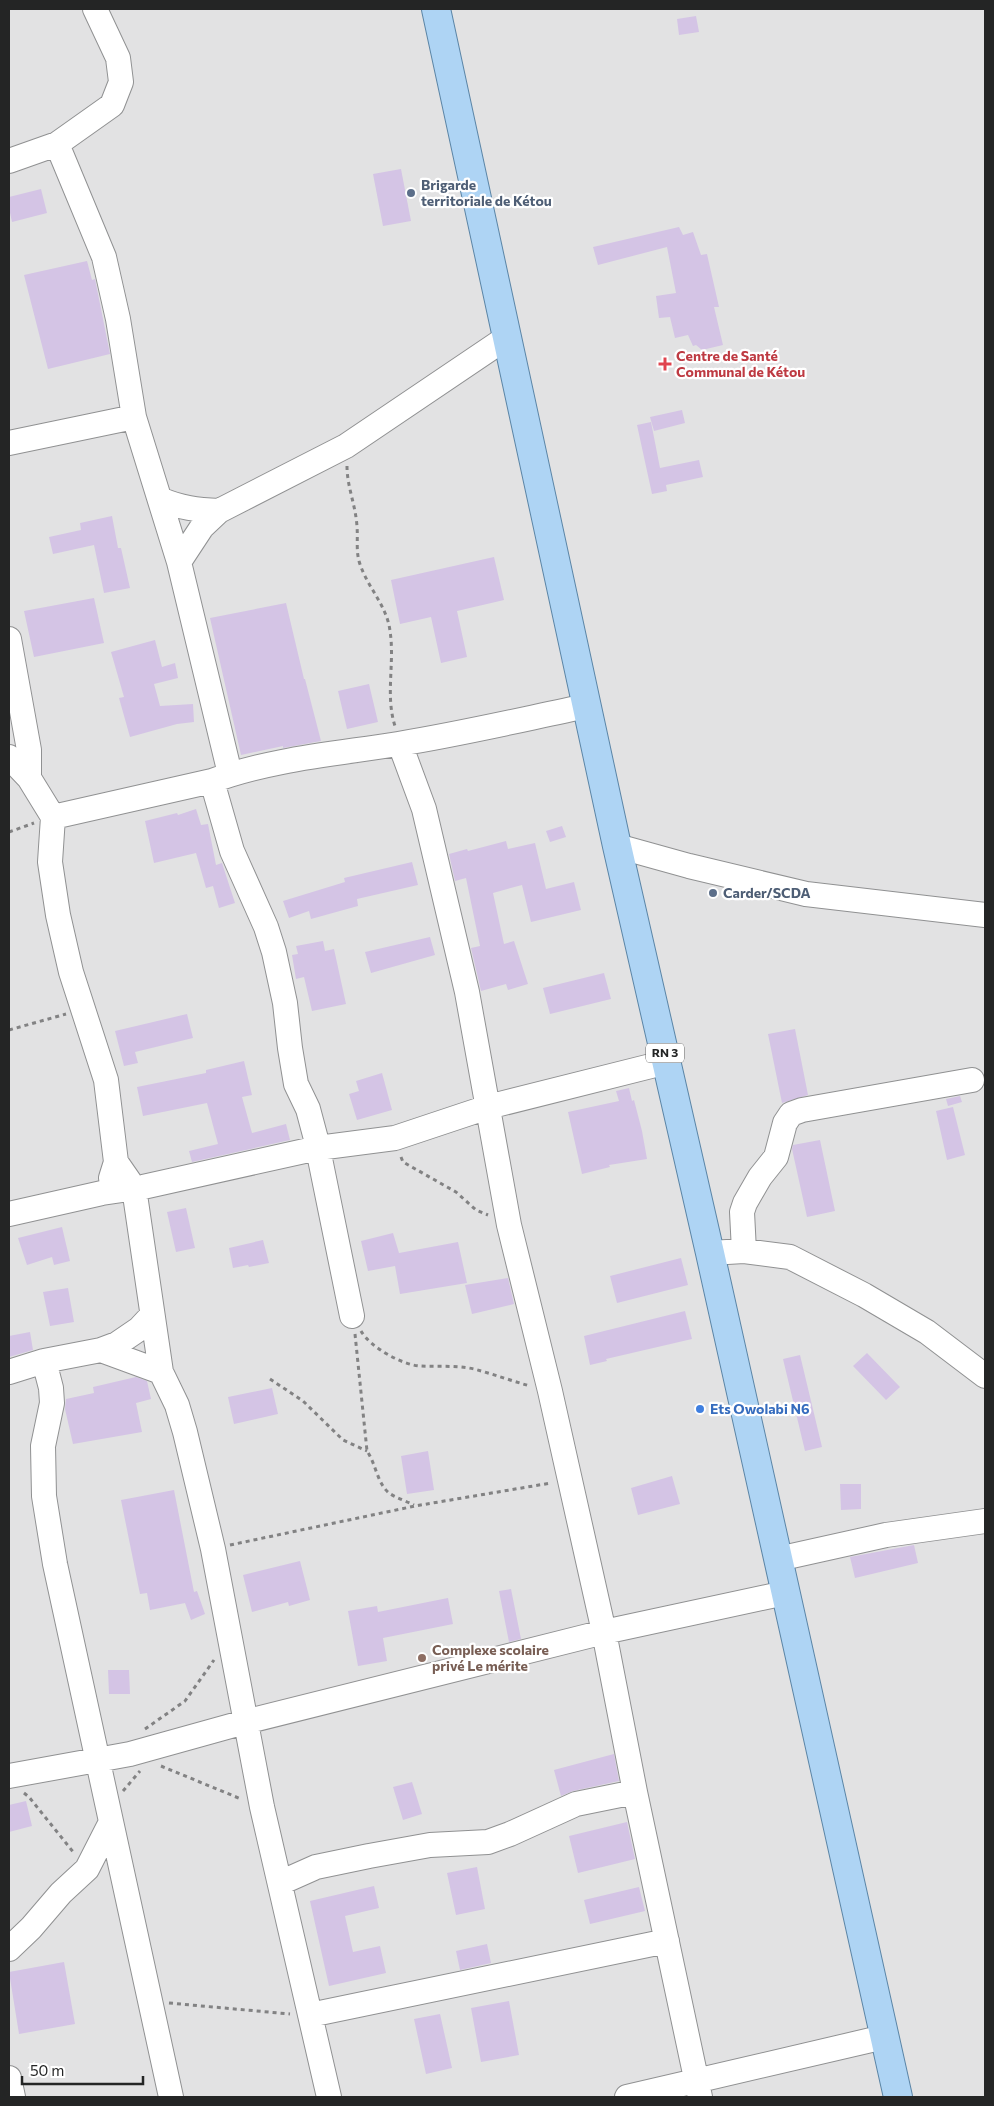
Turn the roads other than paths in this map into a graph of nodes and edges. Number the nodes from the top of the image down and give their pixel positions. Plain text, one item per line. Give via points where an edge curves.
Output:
1 (95, 9) edge
2 (436, 9) edge
3 (57, 144) junction
4 (9, 161) edge
5 (506, 338) junction
6 (134, 417) junction
7 (9, 443) edge
8 (160, 499) junction
9 (220, 511) junction
10 (179, 562) junction
11 (9, 639) edge
12 (587, 706) junction
13 (400, 744) junction
14 (9, 757) edge
15 (29, 778) junction
16 (221, 778) junction
17 (53, 817) junction
18 (617, 846) junction
19 (985, 916) edge
20 (667, 1062) junction
21 (972, 1080) dead end
22 (488, 1107) junction
23 (318, 1148) junction
24 (116, 1162) junction
25 (134, 1188) junction
26 (102, 1192) junction
27 (9, 1214) edge
28 (744, 1251) junction
29 (710, 1253) junction
30 (152, 1315) junction
31 (352, 1316) road end
32 (101, 1350) junction
33 (44, 1361) junction
34 (9, 1372) edge
35 (161, 1372) junction
36 (985, 1376) edge
37 (985, 1521) edge
38 (778, 1559) junction
39 (785, 1593) junction
40 (604, 1632) junction
41 (245, 1722) junction
42 (98, 1761) junction
43 (16, 1784) edge
44 (635, 1792) junction
45 (110, 1815) junction
46 (280, 1883) junction
47 (667, 1941) junction
48 (9, 1949) edge
49 (310, 2015) junction
50 (884, 2036) junction
51 (9, 2078) edge
52 (699, 2089) edge
53 (13, 2097) edge
54 (171, 2097) edge
55 (329, 2097) edge
56 (627, 2097) edge
57 (898, 2097) edge

1 - 3 street via 118,58 121,82 112,105
2 - 5 main road, RN 3
3 - 4 street
3 - 6 street via 104,257
5 - 9 street via 346,446
5 - 12 main road, RN 3
6 - 7 street
6 - 8 street
8 - 9 street via 193,510
8 - 10 street
9 - 10 street via 202,527
10 - 16 street
11 - 15 street via 29,750
12 - 13 street
12 - 18 main road, RN 3
13 - 16 street via 298,760
13 - 22 street via 424,809 468,992
14 - 15 street
15 - 17 street
16 - 17 street
16 - 23 street via 232,851 274,952 296,1084 308,1109
17 - 24 street via 50,862 58,915 82,1010 106,1080
18 - 19 street via 806,894
18 - 20 main road, RN 3
20 - 22 street
20 - 29 main road, RN 3
21 - 28 street via 792,1114 784,1123 776,1156 760,1177 742,1212
22 - 23 street via 395,1138
22 - 40 street via 509,1225
23 - 25 street
23 - 31 street
24 - 25 street
24 - 26 street
25 - 26 street
25 - 30 street
26 - 27 street
28 - 29 street
28 - 36 street via 790,1257 864,1295 927,1332
29 - 38 main road, RN 3
30 - 32 street via 127,1339
30 - 35 street
32 - 33 street
32 - 35 street
33 - 34 street
33 - 42 street via 52,1402 43,1446 44,1496 55,1564
35 - 41 street via 185,1432 213,1549
37 - 38 street via 886,1534
38 - 39 main road, RN 3
39 - 40 street
39 - 50 main road, RN 3
40 - 41 street
40 - 44 street
41 - 42 street via 139,1757
41 - 46 street
42 - 43 street
42 - 45 street
44 - 46 street via 576,1804 488,1842 430,1845 369,1856 316,1867
44 - 47 street
45 - 48 street via 87,1869
45 - 54 street
46 - 49 street
47 - 49 street
47 - 52 street
49 - 55 street
50 - 52 street
50 - 57 main road, RN 3
51 - 53 street
52 - 56 street

